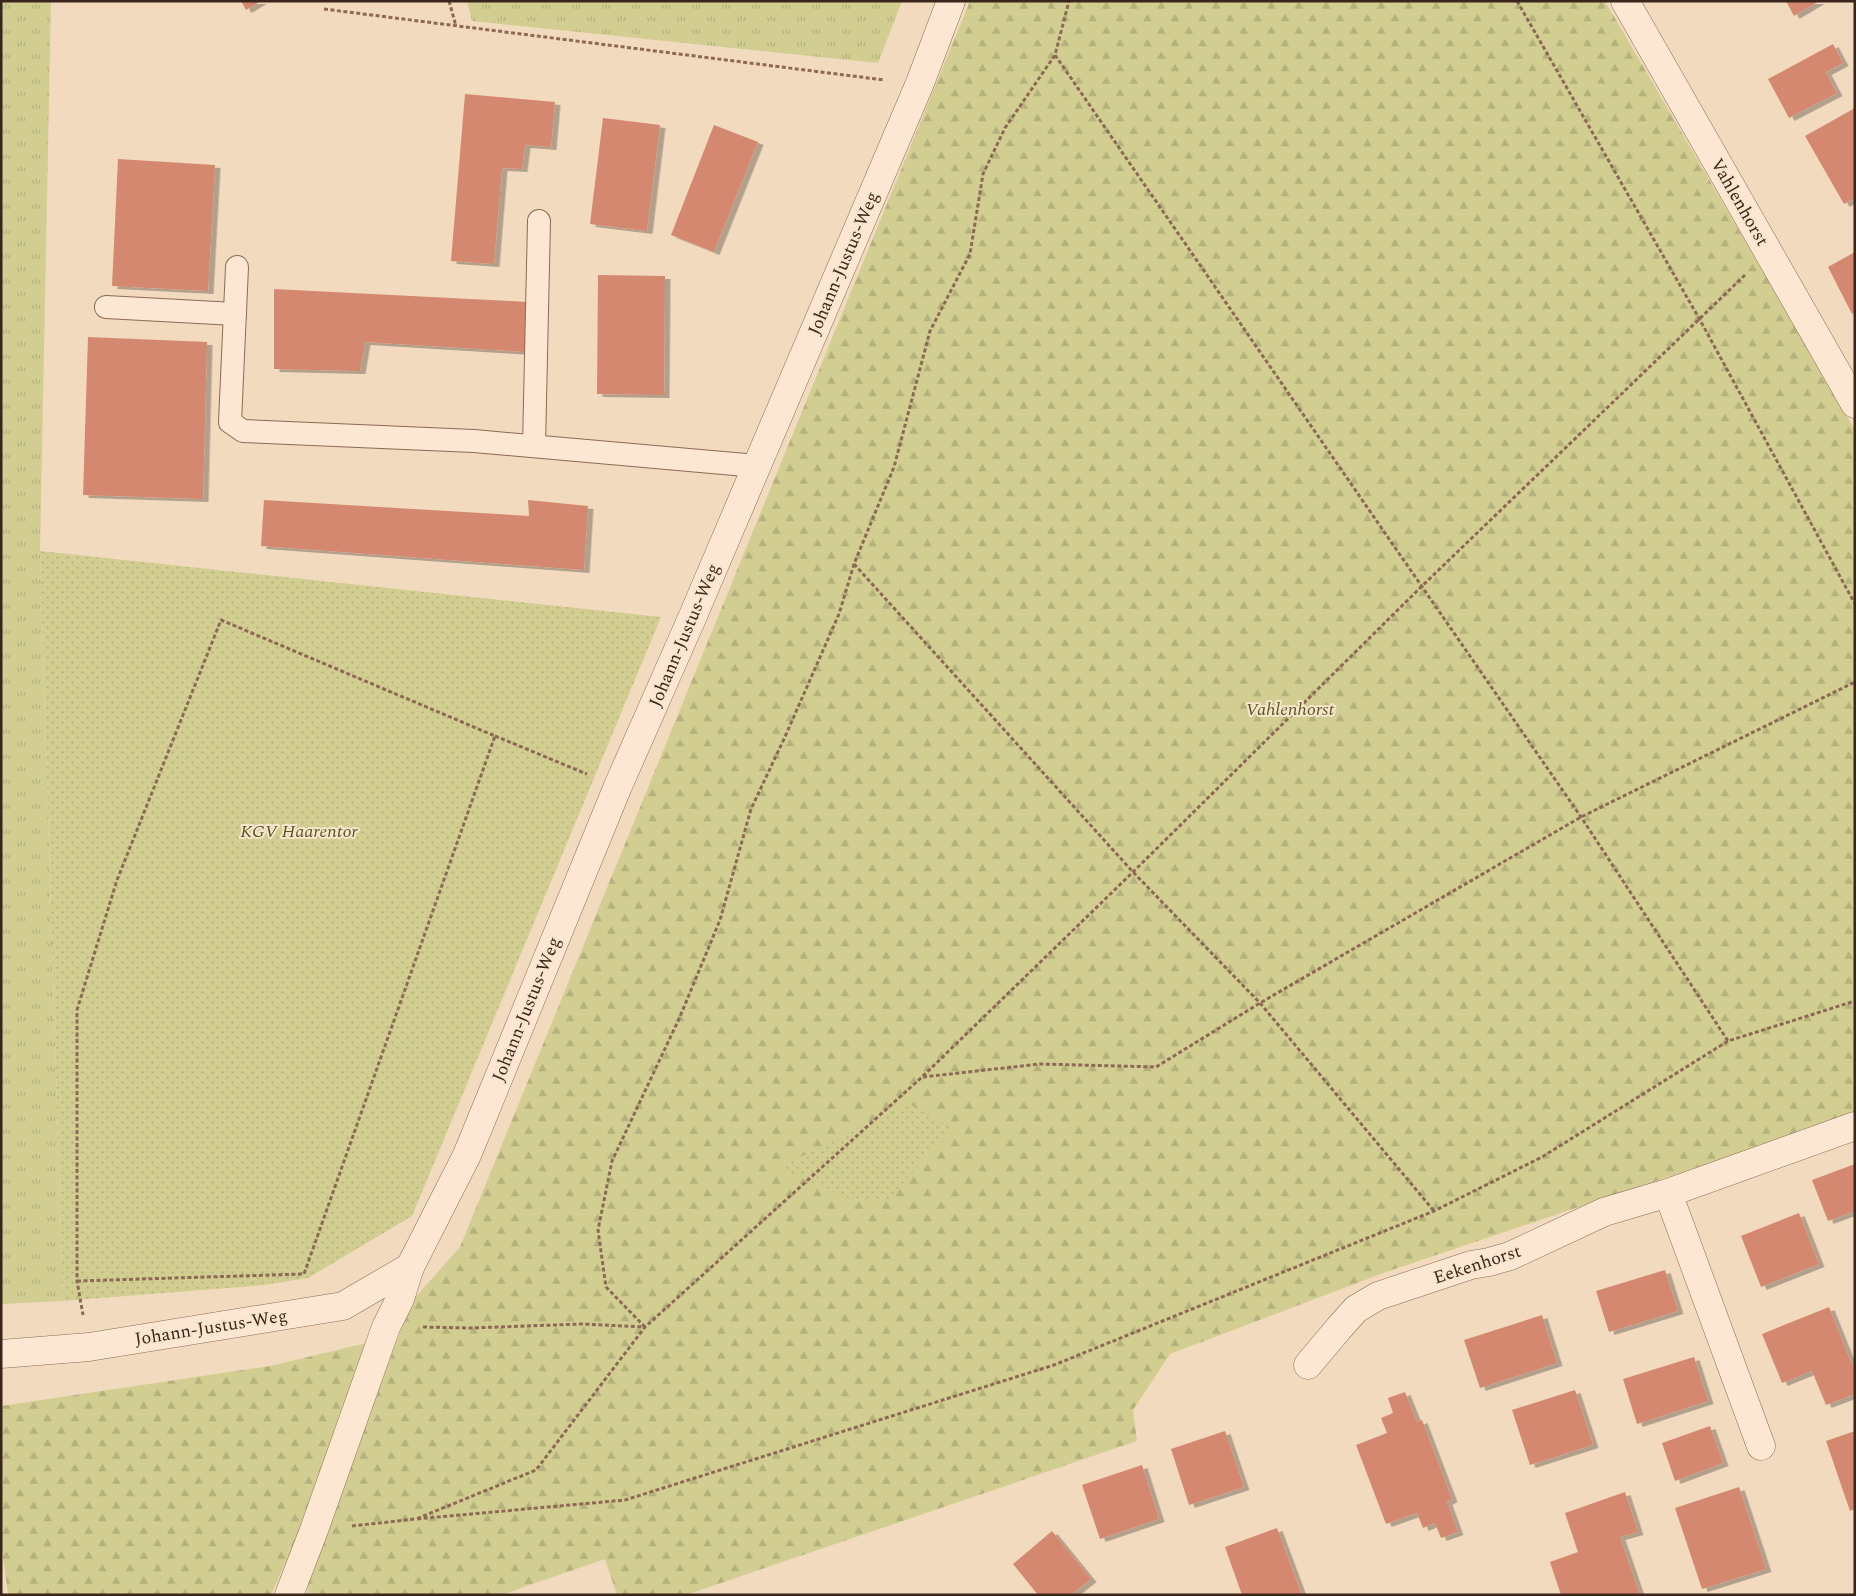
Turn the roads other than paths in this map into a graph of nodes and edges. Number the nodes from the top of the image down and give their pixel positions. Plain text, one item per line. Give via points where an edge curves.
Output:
1 (951, 1) edge
2 (1625, 1) edge
3 (539, 221) dead end
4 (237, 268) dead end
5 (106, 307) dead end
6 (236, 314) junction
7 (1855, 404) edge
8 (534, 446) junction
9 (757, 466) junction
10 (1855, 1126) edge
11 (1668, 1193) junction
12 (410, 1267) junction
13 (1, 1354) edge
14 (1308, 1365) dead end
15 (1761, 1446) dead end
16 (289, 1595) edge

1 - 9 street, Johann-Justus-Weg via 920,83
2 - 7 street, Vahlenhorst
3 - 8 lane
4 - 6 lane
5 - 6 lane
6 - 8 lane via 230,422 242,431
8 - 9 lane
9 - 12 street, Johann-Justus-Weg via 618,786 466,1155
10 - 11 street, Eekenhorst
11 - 14 street, Eekenhorst via 1604,1212 1510,1256 1471,1265 1378,1296 1356,1309
11 - 15 street
12 - 13 street, Johann-Justus-Weg via 343,1306 89,1347
12 - 16 street, Johann-Justus-Weg

